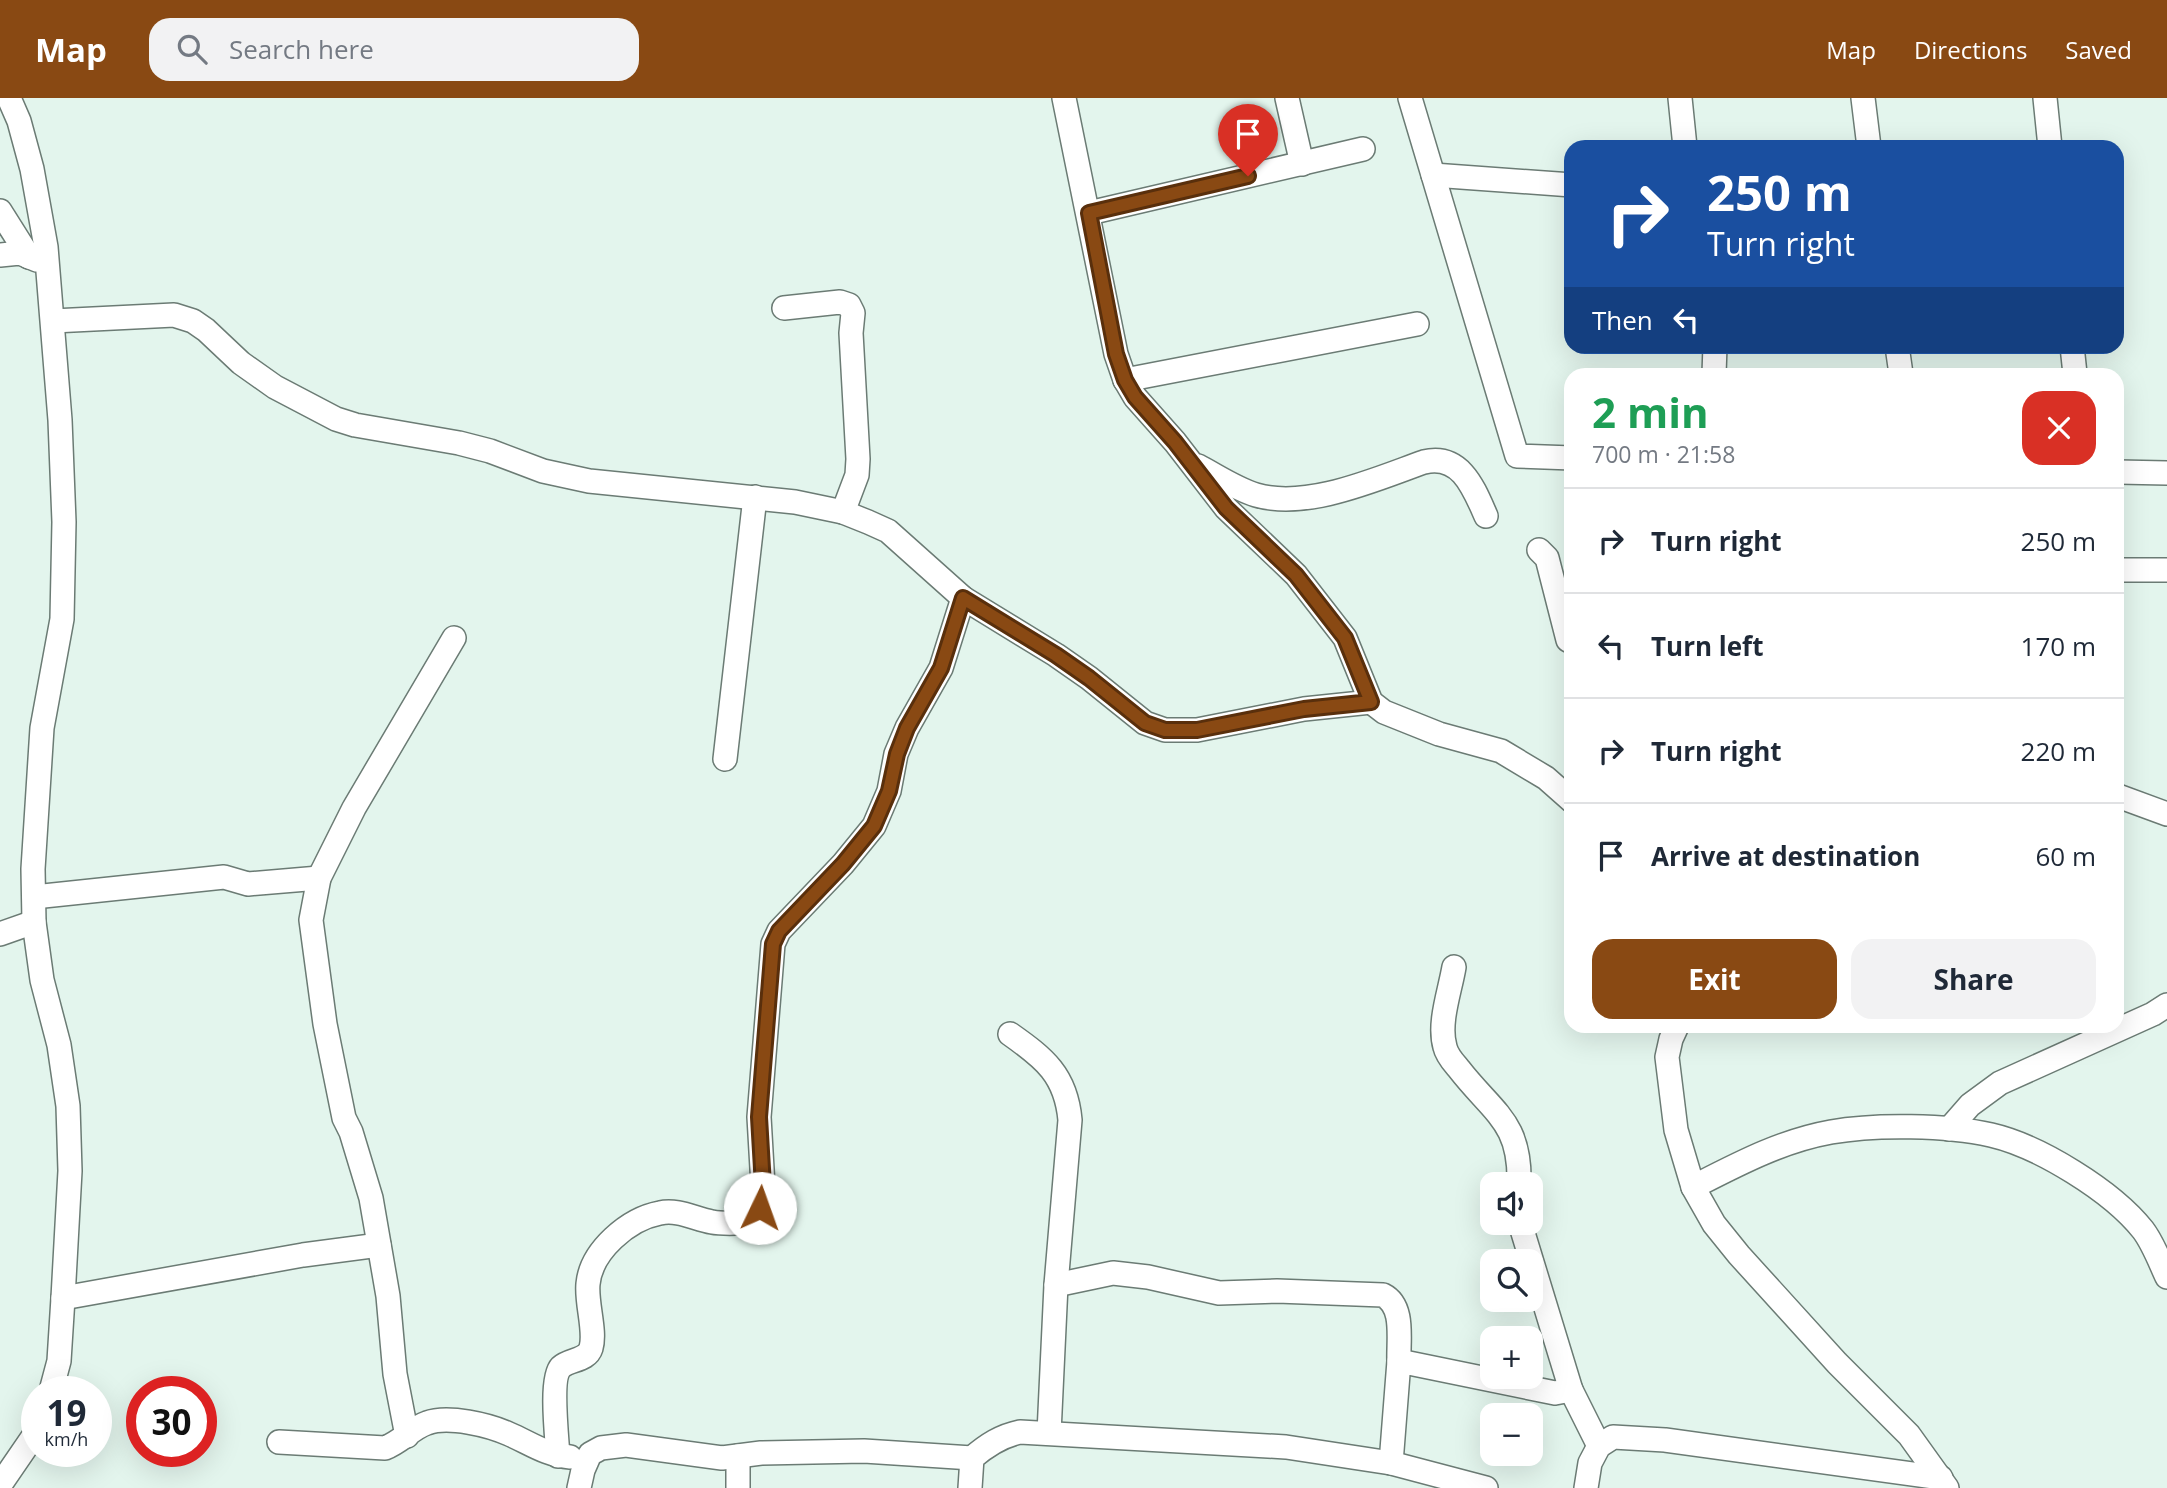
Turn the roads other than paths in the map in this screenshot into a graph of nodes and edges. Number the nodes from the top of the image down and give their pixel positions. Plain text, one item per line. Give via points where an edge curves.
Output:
1 (9, 98) edge
2 (1064, 98) edge
3 (1287, 98) edge
4 (1410, 98) edge
5 (1680, 98) edge
6 (1863, 98) edge
7 (2045, 98) edge
8 (1684, 140) edge
9 (1868, 140) edge
10 (2049, 140) edge
11 (1363, 149) dead end
12 (1302, 163) junction
13 (1433, 175) junction
14 (1564, 184) edge
15 (0, 211) edge
16 (1089, 213) junction
17 (0, 255) edge
18 (38, 260) junction
19 (784, 308) dead end
20 (52, 321) junction
21 (1417, 324) dead end
22 (1125, 380) junction
23 (1564, 458) edge
24 (1189, 461) junction
25 (2124, 472) edge
26 (2167, 473) edge
27 (755, 497) junction
28 (843, 512) junction
29 (1486, 516) dead end
30 (1539, 551) dead end
31 (2124, 570) edge
32 (2167, 570) edge
33 (963, 598) junction
34 (1564, 621) edge
35 (454, 638) dead end
36 (1371, 702) junction
37 (725, 759) dead end
38 (1564, 794) edge
39 (2124, 798) edge
40 (2167, 814) edge
41 (319, 878) junction
42 (33, 897) junction
43 (34, 922) junction
44 (0, 934) edge
45 (1454, 967) dead end
46 (2167, 1005) edge
47 (2124, 1027) edge
48 (1674, 1033) edge
49 (2111, 1033) edge
50 (1010, 1034) dead end
51 (1949, 1129) junction
52 (1520, 1172) edge
53 (1693, 1187) junction
54 (1524, 1235) edge
55 (379, 1245) junction
56 (2167, 1277) edge
57 (1056, 1285) junction
58 (63, 1298) junction
59 (1399, 1361) junction
60 (55, 1376) edge
61 (1572, 1390) junction
62 (1049, 1433) junction
63 (407, 1437) junction
64 (279, 1442) dead end
65 (1599, 1446) junction
66 (590, 1454) junction
67 (21, 1455) edge
68 (558, 1456) junction
69 (738, 1456) junction
70 (972, 1458) junction
71 (1391, 1463) junction
72 (1944, 1483) edge
73 (0, 1485) edge
74 (579, 1488) edge
75 (738, 1488) edge
76 (970, 1488) edge
77 (1486, 1488) edge
78 (1586, 1488) edge

1 - 18 street via 32,169
2 - 16 street
3 - 12 street
4 - 13 street
5 - 8 street
6 - 9 street
7 - 10 street
11 - 12 street
12 - 16 street
13 - 14 street
13 - 23 street via 1517,456
15 - 18 street
16 - 22 street
17 - 18 street via 20,254
18 - 20 street
19 - 28 street via 840,302 849,305 853,313 858,459
20 - 27 street via 174,315 206,330 275,387 355,425 459,443 589,481
20 - 42 street via 64,522 62,619 42,729
21 - 22 street
22 - 24 street
24 - 29 street via 1256,495 1282,500 1314,497 1424,462 1441,461 1470,481
24 - 36 street via 1226,508 1296,575 1345,638
25 - 26 street
27 - 28 street
27 - 37 street
28 - 33 street via 888,531
30 - 34 street via 1547,558
31 - 32 street
33 - 36 street via 1056,655 1145,723 1165,730 1197,730 1304,709
33 - 68 street via 941,668 907,728 874,826 779,931 773,944 759,1117 760,1208 744,1223 714,1223 683,1213 660,1213 613,1238 595,1261 588,1283 591,1350 558,1370
35 - 41 street via 354,808
36 - 38 street via 1384,712 1439,734 1501,751
39 - 40 street
41 - 42 street via 248,884 224,877
41 - 55 street via 311,920 326,1024 344,1118 364,1172
42 - 43 street
43 - 44 street
43 - 58 street via 68,1106 70,1171
45 - 52 street via 1443,1028 1446,1051 1506,1123 1516,1140
46 - 47 street
48 - 53 street via 1667,1057 1669,1082 1676,1130
49 - 51 street via 2000,1083 1970,1105
50 - 57 street via 1042,1057 1068,1102
51 - 53 street via 1872,1127 1830,1132 1757,1154
51 - 56 street via 2014,1143 2086,1179 2144,1231
53 - 72 street via 1739,1255 1909,1435
54 - 61 street
55 - 58 street
55 - 63 street
57 - 59 street via 1113,1273 1219,1293 1383,1295 1398,1311
57 - 62 street
58 - 60 street
59 - 61 street via 1555,1393
59 - 71 street
61 - 65 street
62 - 70 street via 1006,1435
62 - 71 street via 1286,1447
63 - 64 street via 385,1448
63 - 68 street via 426,1423 461,1421 508,1433
65 - 72 street via 1613,1437 1665,1440
65 - 78 street via 1590,1463
66 - 68 street
66 - 69 street via 626,1445 699,1456
66 - 74 street
67 - 73 street
69 - 70 street via 864,1451
69 - 75 street
70 - 76 street
71 - 77 street

